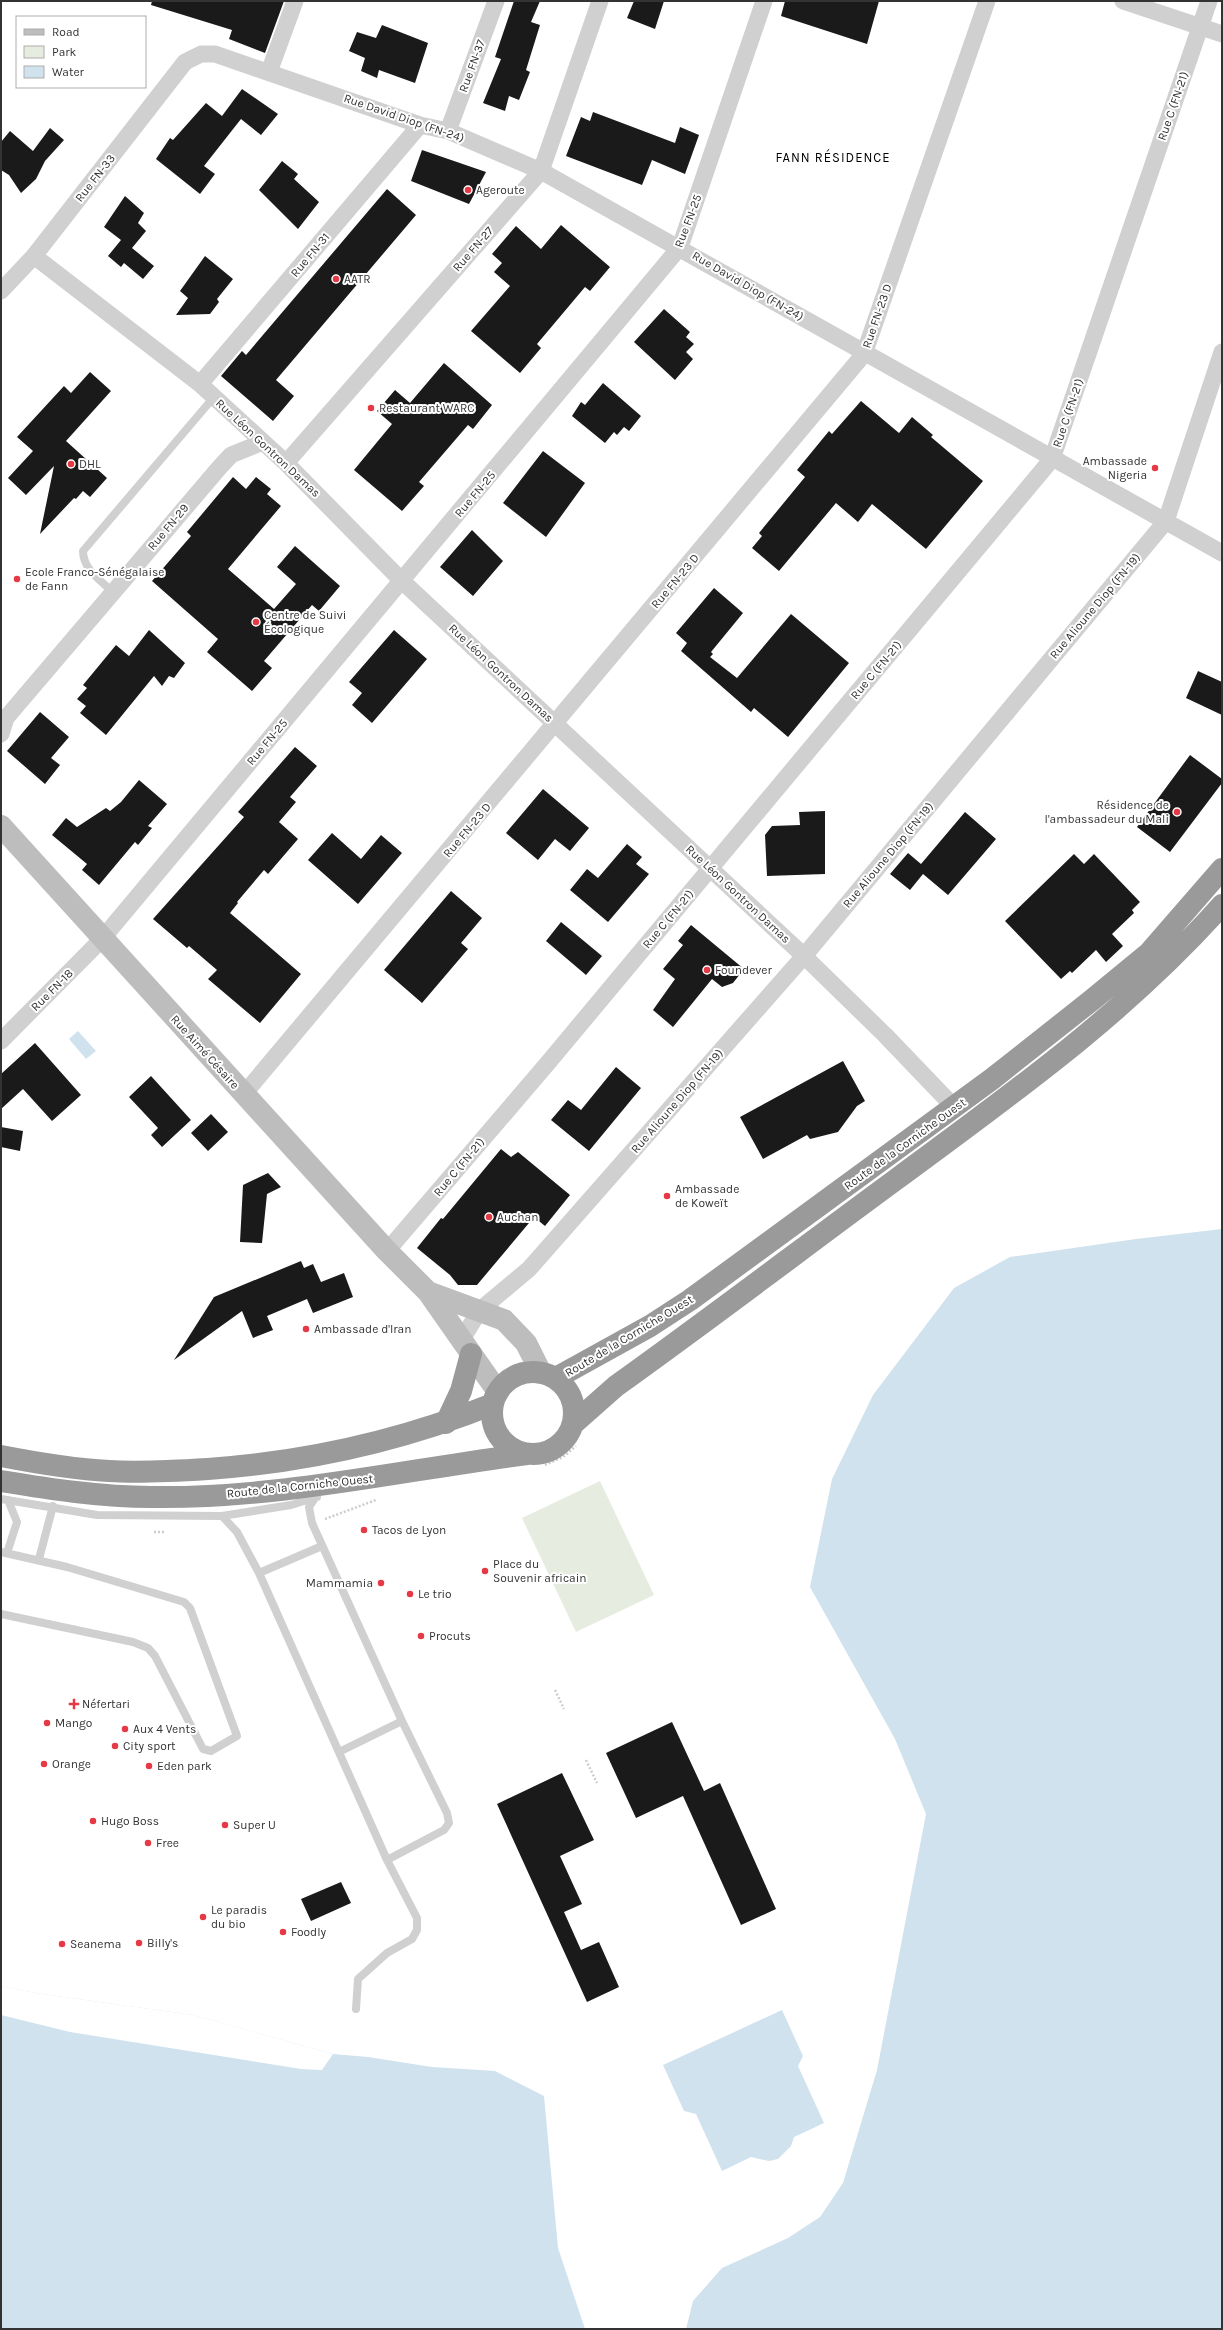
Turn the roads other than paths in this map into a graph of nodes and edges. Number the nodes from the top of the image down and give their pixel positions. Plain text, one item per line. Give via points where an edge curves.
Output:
1 (295, 1) edge
2 (496, 1) edge
3 (600, 1) edge
4 (764, 1) edge
5 (986, 1) edge
6 (1123, 1) edge
7 (1209, 1) edge
8 (1200, 27) junction
9 (1222, 34) edge
10 (185, 62) joint
11 (269, 72) junction
12 (420, 125) junction
13 (448, 131) junction
14 (541, 171) junction
15 (680, 247) junction
16 (34, 256) junction
17 (1, 291) edge
18 (1222, 352) edge
19 (864, 354) junction
20 (200, 384) junction
21 (214, 397) junction
22 (263, 442) junction
23 (1052, 459) junction
24 (286, 463) junction
25 (1166, 521) junction
26 (1222, 553) edge
27 (402, 581) junction
28 (113, 592) junction
29 (3, 724) edge
30 (556, 724) junction
31 (1, 826) edge
32 (711, 867) junction
33 (1222, 869) edge
34 (1222, 905) edge
35 (102, 939) junction
36 (804, 956) junction
37 (1, 1041) edge
38 (244, 1094) junction
39 (954, 1108) junction
40 (387, 1251) junction
41 (428, 1292) junction
42 (480, 1310) junction
43 (467, 1347) junction
44 (549, 1376) junction
45 (495, 1398) junction
46 (446, 1423) junction
47 (573, 1424) junction
48 (527, 1454) junction
49 (1, 1456) edge
50 (339, 1483) junction
51 (3, 1493) edge
52 (315, 1498) junction
53 (53, 1506) junction
54 (222, 1516) junction
55 (322, 1546) junction
56 (4, 1553) edge
57 (40, 1560) junction
58 (259, 1573) junction
59 (1, 1614) edge
60 (402, 1722) junction
61 (339, 1752) junction
62 (387, 1860) junction
63 (356, 2009) dead end

1 - 11 street
2 - 13 street, Rue FN-37
3 - 14 street, Rue FN-27
4 - 15 street, Rue FN-25
5 - 19 street, Rue FN-23 D
6 - 8 street
7 - 8 street, Rue C (FN-21)
8 - 9 street
8 - 23 street, Rue C (FN-21)
10 - 11 street, Rue David Diop (FN-24) via 201,54 215,54
10 - 16 street, Rue FN-33
11 - 12 street, Rue David Diop (FN-24)
12 - 13 street, Rue David Diop (FN-24)
12 - 20 street, Rue FN-31
13 - 14 street, Rue David Diop (FN-24)
14 - 15 street, Rue David Diop (FN-24)
14 - 24 street, Rue FN-27
15 - 19 street, Rue David Diop (FN-24)
15 - 27 street, Rue FN-25
16 - 17 street, Rue FN-33
16 - 20 street, Rue Léon Gontron Damas
18 - 25 street, Rue Alioune Diop (FN-19)
19 - 23 street, Rue David Diop (FN-24)
19 - 30 street, Rue FN-23 D
20 - 21 street, Rue Léon Gontron Damas
21 - 22 street, Rue Léon Gontron Damas
21 - 28 lane via 83,551 83,559 89,569
22 - 24 street, Rue Léon Gontron Damas
22 - 28 street, Rue FN-29 via 244,448 227,459
23 - 25 street, Rue David Diop (FN-24)
23 - 32 street, Rue C (FN-21)
24 - 27 street, Rue Léon Gontron Damas
25 - 26 street, Rue David Diop (FN-24)
25 - 36 street, Rue Alioune Diop (FN-19)
27 - 30 street, Rue Léon Gontron Damas
27 - 35 street, Rue FN-25
28 - 29 street, Rue FN-29
30 - 32 street, Rue Léon Gontron Damas
30 - 38 street, Rue FN-23 D
31 - 35 street, Rue Aimé Césaire
32 - 36 street, Rue Léon Gontron Damas
32 - 40 street, Rue C (FN-21)
33 - 39 highway, Route de la Corniche Ouest via 1149,953
34 - 47 highway, Route de la Corniche Ouest via 1162,969 1102,1023 1006,1098 616,1386
35 - 37 street, Rue FN-18
35 - 38 street, Rue Aimé Césaire
36 - 39 street, Rue Léon Gontron Damas via 885,1035
36 - 42 street, Rue Alioune Diop (FN-19) via 529,1269
38 - 40 street, Rue Aimé Césaire
39 - 44 highway, Route de la Corniche Ouest via 690,1300 650,1326
40 - 41 street, Rue Aimé Césaire via 410,1277
41 - 42 street
41 - 43 street
42 - 43 street, Rue Alioune Diop (FN-19)
42 - 44 street via 504,1320 517,1332
43 - 45 street
43 - 46 highway via 461,1391
44 - 45 highway via 529,1372 516,1375 506,1382
44 - 47 highway via 565,1387 572,1399
45 - 46 highway, Route de la Corniche Ouest
45 - 48 highway via 492,1417 496,1430 514,1450
46 - 49 highway, Route de la Corniche Ouest via 341,1452 252,1466 168,1472 110,1471 51,1466
47 - 48 highway via 560,1444 550,1451
48 - 50 highway, Route de la Corniche Ouest
50 - 51 highway, Route de la Corniche Ouest via 256,1493 154,1497 44,1488
50 - 52 lane
51 - 53 lane
51 - 56 lane via 17,1522
52 - 54 lane
52 - 55 lane via 309,1507 310,1515
53 - 54 lane via 97,1515
53 - 57 lane
54 - 58 lane via 237,1532
55 - 58 lane
55 - 60 lane
56 - 57 lane
57 - 59 lane via 184,1602 190,1608 237,1734 236,1738 211,1751 203,1749 161,1666 148,1648 133,1642
58 - 61 lane
60 - 61 lane
60 - 62 lane via 447,1813 448,1823 444,1830
61 - 62 lane
62 - 63 lane via 417,1918 417,1930 412,1939 387,1953 358,1979

